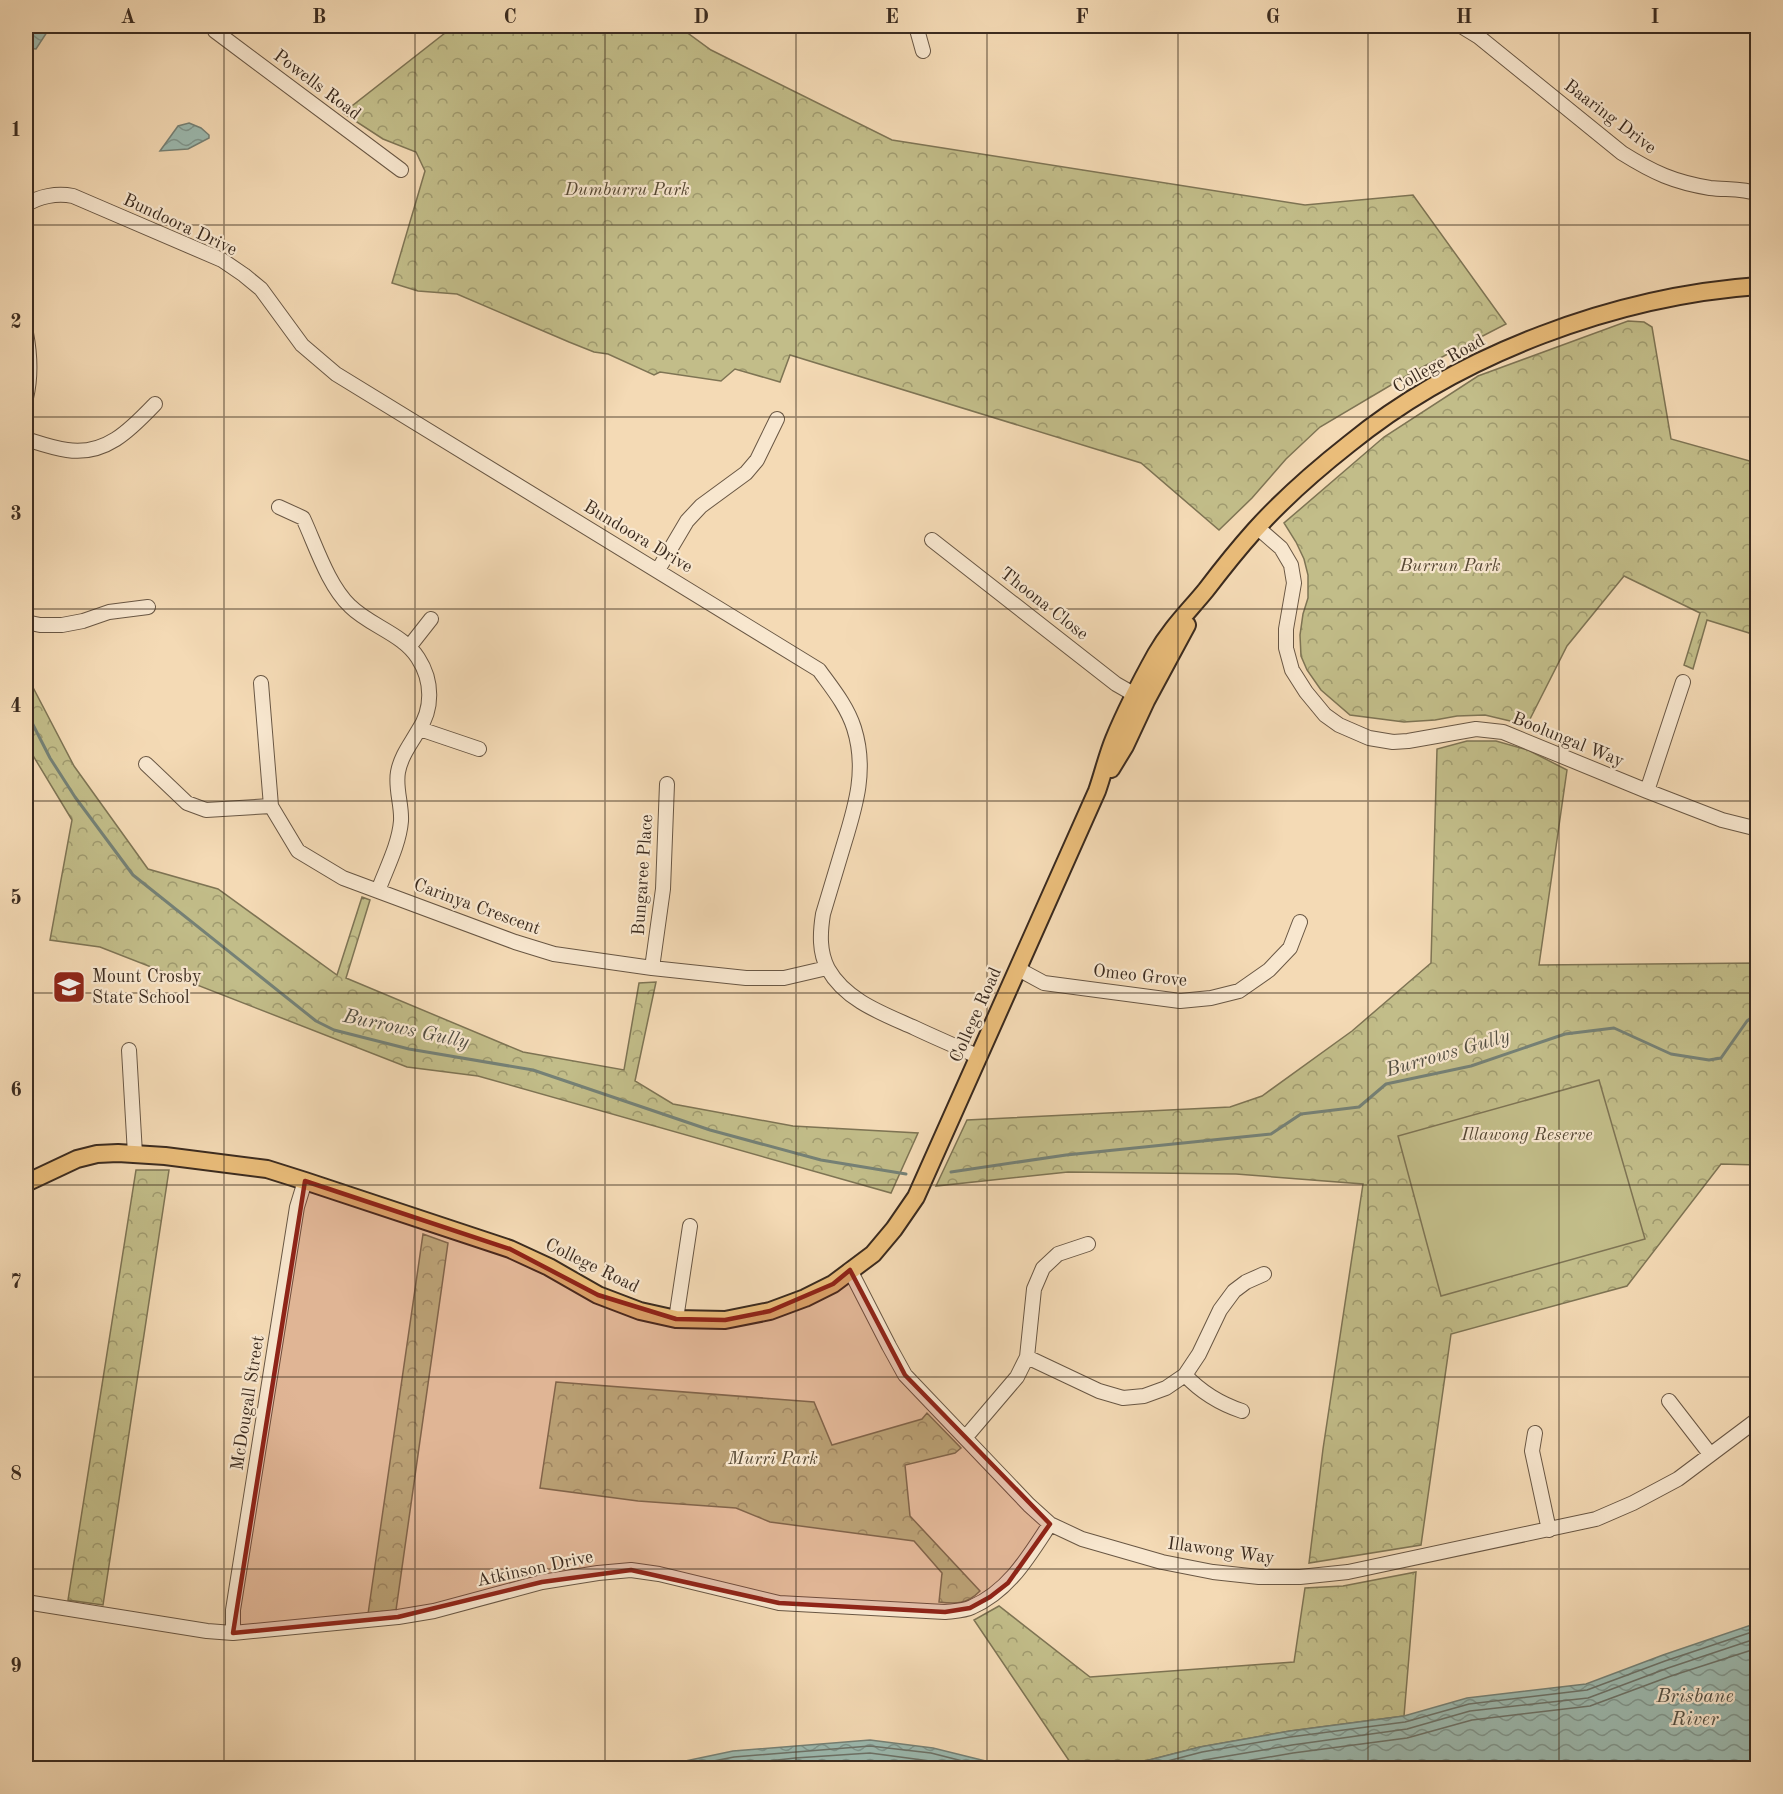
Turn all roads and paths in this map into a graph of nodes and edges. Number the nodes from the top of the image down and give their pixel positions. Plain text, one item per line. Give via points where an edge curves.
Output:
1 (213, 26) edge
2 (916, 26) edge
3 (1461, 26) edge
4 (1483, 32) edge
5 (923, 51) dead end
6 (401, 171) dead end
7 (1758, 194) edge
8 (27, 201) edge
9 (1758, 286) edge
10 (26, 333) edge
11 (26, 398) edge
12 (155, 404) dead end
13 (777, 419) dead end
14 (26, 439) edge
15 (279, 507) dead end
16 (1258, 528) junction
17 (932, 540) dead end
18 (658, 570) junction
19 (148, 607) dead end
20 (431, 619) dead end
21 (26, 622) edge
22 (409, 647) junction
23 (1683, 682) dead end
24 (261, 683) dead end
25 (1140, 698) junction
26 (420, 729) junction
27 (479, 749) dead end
28 (147, 764) dead end
29 (667, 784) dead end
30 (1647, 791) junction
31 (271, 806) junction
32 (1758, 829) edge
33 (378, 891) junction
34 (1300, 922) dead end
35 (652, 968) junction
36 (827, 968) junction
37 (1018, 969) junction
38 (129, 1050) dead end
39 (979, 1057) junction
40 (135, 1154) junction
41 (33, 1180) edge
42 (305, 1181) junction
43 (690, 1226) dead end
44 (1088, 1244) dead end
45 (850, 1270) junction
46 (1264, 1274) dead end
47 (676, 1319) junction
48 (1027, 1356) junction
49 (1185, 1376) junction
50 (1669, 1401) dead end
51 (1242, 1411) dead end
52 (1758, 1419) edge
53 (1535, 1433) dead end
54 (965, 1438) junction
55 (1710, 1454) junction
56 (1050, 1524) junction
57 (1549, 1530) junction
58 (26, 1602) edge
59 (233, 1633) junction

1 - 6 street, Powells Road
2 - 5 street
3 - 4 street, Baaring Drive
4 - 7 street, Baaring Drive via 1640,165 1687,184
8 - 18 street, Bundoora Drive via 63,194 73,196 222,260 261,289 302,345 336,374
9 - 16 main road, College Road via 1641,304 1537,336 1491,356 1396,409 1349,444
10 - 11 street via 30,360
12 - 14 street via 120,437 96,449 66,450
13 - 18 street via 757,460 687,521
15 - 22 street via 303,518 334,585 349,606
16 - 25 main road, College Road via 1176,623 1157,653
16 - 30 street, Boolungal Way via 1281,548 1291,566 1294,583 1286,629 1288,660 1325,715 1369,738 1393,742 1476,729 1503,732
17 - 25 street, Thoona Close via 1116,684
18 - 36 street, Bundoora Drive via 819,670 854,727 861,771 856,805 823,914 820,932
19 - 21 street via 109,612 62,625
20 - 22 street
22 - 26 street via 419,659 429,689 429,710
23 - 30 street
24 - 31 street, Carinya Crescent
25 - 37 main road, College Road via 1113,740 1097,791
26 - 27 street
26 - 33 street via 399,768 401,823
28 - 31 street via 187,803 206,810
29 - 35 street, Bungaree Place via 663,889
30 - 32 street, Boolungal Way via 1722,820
31 - 33 street, Carinya Crescent via 298,851 343,878
33 - 35 street, Carinya Crescent via 554,954
34 - 37 street, Omeo Grove via 1290,948 1269,970 1239,991 1210,998 1180,1001 1044,983
35 - 36 street, Carinya Crescent via 773,979
36 - 39 street, Bundoora Drive via 849,993 872,1008
37 - 39 main road, College Road
38 - 40 street
39 - 45 main road, College Road via 916,1197 873,1254
40 - 41 main road, College Road via 97,1154
40 - 42 main road, College Road via 258,1168
42 - 47 main road, College Road via 510,1249 598,1295
42 - 59 street, McDougall Street via 297,1207 263,1420 233,1610
43 - 47 street
44 - 48 street via 1058,1254 1042,1268 1034,1289
45 - 47 main road, College Road via 833,1284 770,1311 725,1320
45 - 54 street, Illawong Way via 905,1376
46 - 49 street via 1234,1291
48 - 49 street via 1099,1391 1123,1398 1144,1396
48 - 54 street via 1011,1385
49 - 51 street via 1227,1406
50 - 55 street
52 - 55 street, Illawong Way
53 - 57 street via 1532,1451
54 - 56 street, Illawong Way
55 - 57 street, Illawong Way via 1678,1479 1633,1503 1596,1519
56 - 57 street, Illawong Way via 1082,1539 1162,1562 1259,1577 1348,1572
56 - 59 street, Atkinson Drive via 1008,1583 970,1608 945,1612 779,1604 632,1570 542,1582 398,1617
58 - 59 street, Atkinson Drive

